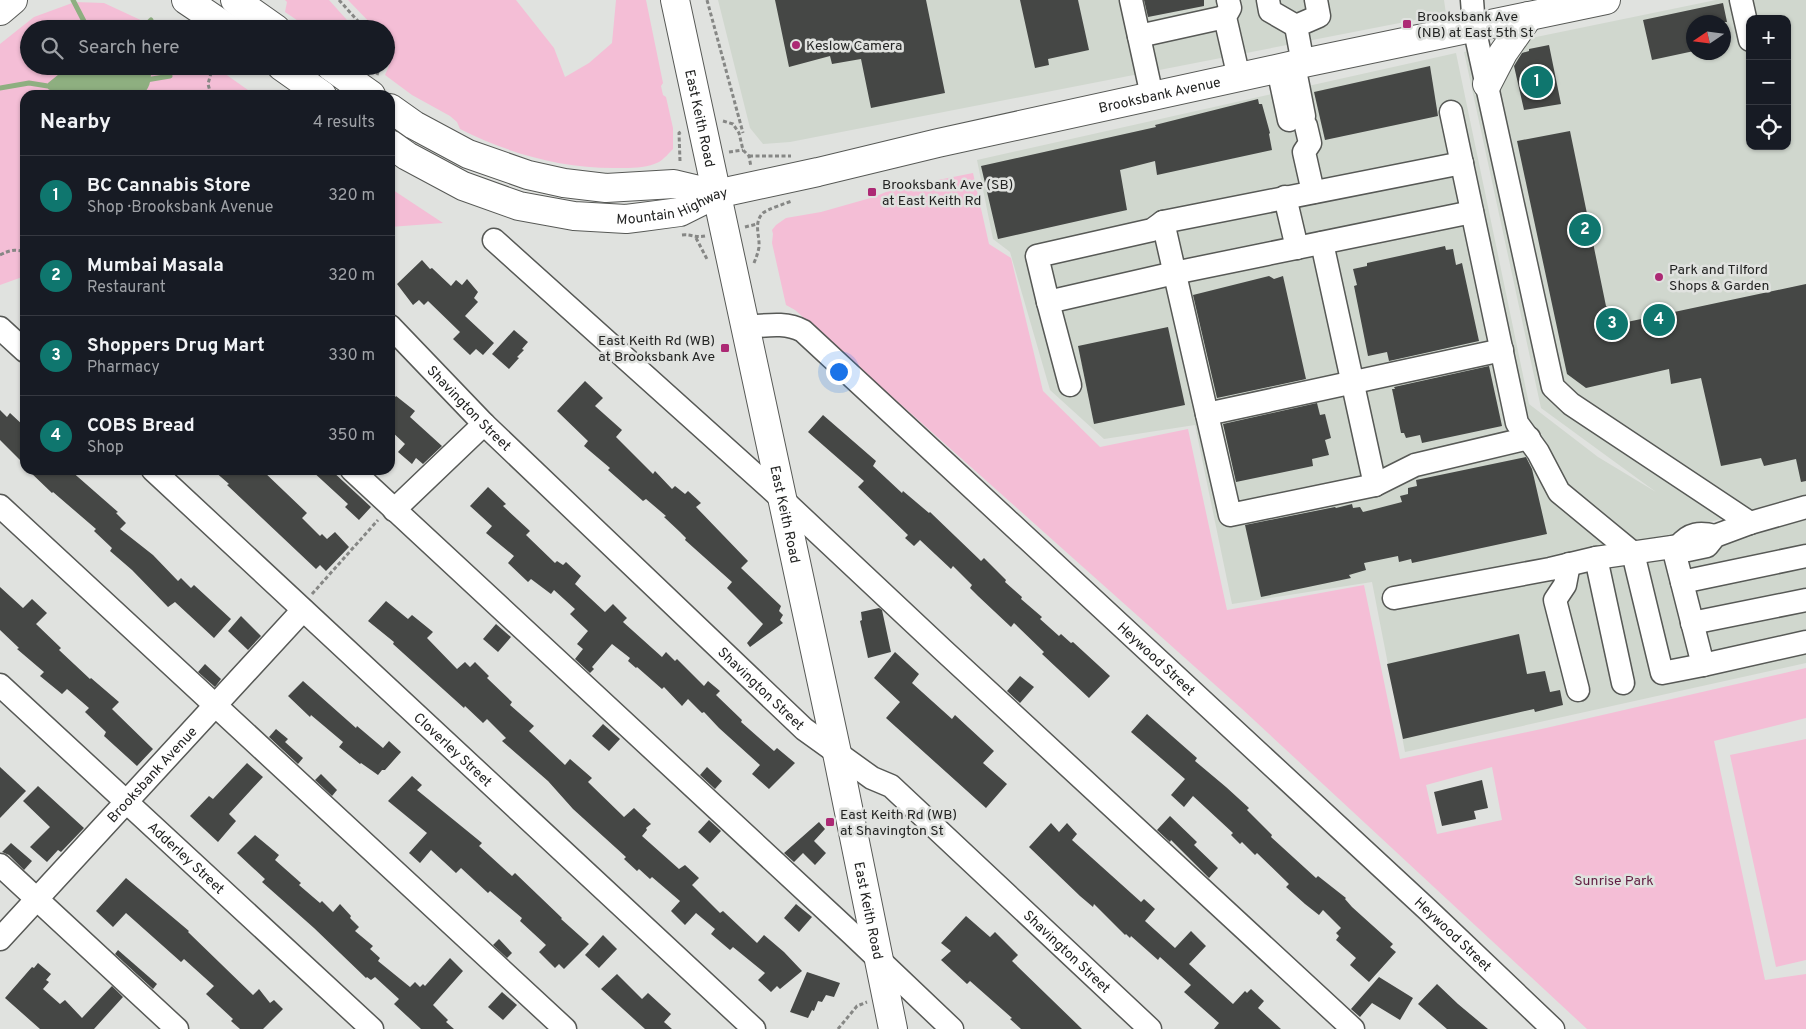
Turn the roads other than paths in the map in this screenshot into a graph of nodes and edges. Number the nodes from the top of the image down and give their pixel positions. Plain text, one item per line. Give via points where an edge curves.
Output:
1 (13, 0) edge
2 (186, 0) edge
3 (235, 0) edge
4 (675, 0) edge
5 (1131, 0) edge
6 (1268, 0) edge
7 (1316, 0) edge
8 (1472, 0) edge
9 (1603, 0) edge
10 (1741, 0) edge
11 (1227, 8) edge
12 (0, 11) edge
13 (1529, 16) junction
14 (216, 20) edge
15 (263, 20) edge
16 (1746, 22) edge
17 (1296, 26) junction
18 (1474, 27) junction
19 (1138, 36) junction
20 (1291, 66) junction
21 (294, 75) edge
22 (343, 75) edge
23 (1239, 78) junction
24 (1487, 84) junction
25 (315, 90) edge
26 (364, 90) edge
27 (1152, 96) junction
28 (395, 112) edge
29 (1451, 112) dead end
30 (395, 148) edge
31 (1462, 162) junction
32 (1313, 192) junction
33 (716, 194) junction
34 (1285, 198) junction
35 (1472, 212) junction
36 (1163, 222) junction
37 (494, 240) dead end
38 (1322, 243) junction
39 (1297, 248) junction
40 (1175, 274) junction
41 (1048, 302) junction
42 (745, 327) junction
43 (0, 328) edge
44 (395, 331) edge
45 (20, 346) edge
46 (1502, 350) junction
47 (1352, 382) junction
48 (1070, 384) dead end
49 (1207, 414) junction
50 (484, 424) junction
51 (1529, 438) junction
52 (158, 475) edge
53 (357, 475) edge
54 (1375, 485) junction
55 (782, 499) junction
56 (0, 506) edge
57 (1806, 507) edge
58 (392, 508) junction
59 (1750, 523) junction
60 (1676, 546) junction
61 (1632, 553) junction
62 (1806, 556) edge
63 (1596, 558) junction
64 (1569, 564) junction
65 (1682, 582) junction
66 (1394, 598) dead end
67 (1806, 600) edge
68 (303, 610) junction
69 (1692, 623) junction
70 (1806, 642) edge
71 (1703, 665) junction
72 (1623, 683) dead end
73 (0, 685) edge
74 (1578, 690) dead end
75 (215, 706) junction
76 (837, 753) junction
77 (126, 802) junction
78 (0, 865) edge
79 (37, 899) junction
80 (0, 939) edge
81 (879, 961) junction
82 (177, 1029) edge
83 (372, 1029) edge
84 (565, 1029) edge
85 (754, 1029) edge
86 (893, 1029) edge
87 (952, 1029) edge
88 (1150, 1029) edge
89 (1353, 1029) edge
90 (1553, 1029) edge

1 - 12 main road
2 - 14 main road
3 - 15 main road
4 - 33 main road, East Keith Road
5 - 19 street
6 - 17 street via 1270,11
7 - 17 street via 1320,16
8 - 18 street
9 - 13 main road, Brooksbank Avenue
10 - 16 street
11 - 19 street
11 - 23 street
13 - 18 main road, Brooksbank Avenue
13 - 24 main road via 1503,53
17 - 20 street
18 - 20 main road, Brooksbank Avenue
18 - 24 street
19 - 27 street
20 - 23 main road, Brooksbank Avenue
20 - 32 street via 1298,123 1310,143 1304,152
21 - 25 main road
22 - 26 main road
23 - 27 main road, Brooksbank Avenue
24 - 59 street via 1553,387 1571,404
27 - 33 main road, Brooksbank Avenue
28 - 33 main road, Mountain Highway via 468,154 528,175 606,188 674,184
29 - 31 street
30 - 33 main road, Mountain Highway via 463,186 519,206 574,216 626,218 680,212
31 - 32 street
31 - 35 street
32 - 34 street
33 - 42 main road, East Keith Road
34 - 36 street
34 - 39 street
35 - 38 street
35 - 46 street
36 - 40 street
36 - 41 street via 1152,230 1037,256
37 - 55 street
38 - 39 street
38 - 47 street
39 - 40 street
40 - 41 street
40 - 49 street
41 - 48 street
42 - 55 main road, East Keith Road
42 - 90 street, Heywood Street via 785,325 803,331
43 - 45 street
44 - 50 street, Shavington Street
46 - 47 street
46 - 51 street via 1517,423
47 - 49 street
47 - 54 street
49 - 54 street via 1230,514
50 - 58 street
50 - 76 street, Shavington Street via 804,729
51 - 54 street via 1415,465
51 - 61 street via 1559,492
52 - 68 street, Cloverley Street
53 - 58 street
55 - 76 main road, East Keith Road
55 - 89 street
56 - 75 street
57 - 59 street
58 - 81 street
59 - 60 street via 1715,536 1703,533 1686,537
60 - 61 street
60 - 65 street
61 - 63 street
61 - 71 street via 1662,672
62 - 65 street
63 - 64 street
63 - 72 street
64 - 66 street
64 - 74 street via 1566,585 1555,600
65 - 69 street
67 - 69 street
68 - 75 street, Brooksbank Avenue
68 - 85 street, Cloverley Street
69 - 71 street
70 - 71 street
73 - 77 street, Adderley Street
75 - 77 street, Brooksbank Avenue
75 - 84 street
76 - 81 main road, East Keith Road
76 - 88 street, Shavington Street via 872,778 890,786
77 - 79 street, Brooksbank Avenue
77 - 83 street, Adderley Street
78 - 79 street
79 - 80 street, Brooksbank Avenue
79 - 82 street
81 - 86 main road, East Keith Road
81 - 87 street

